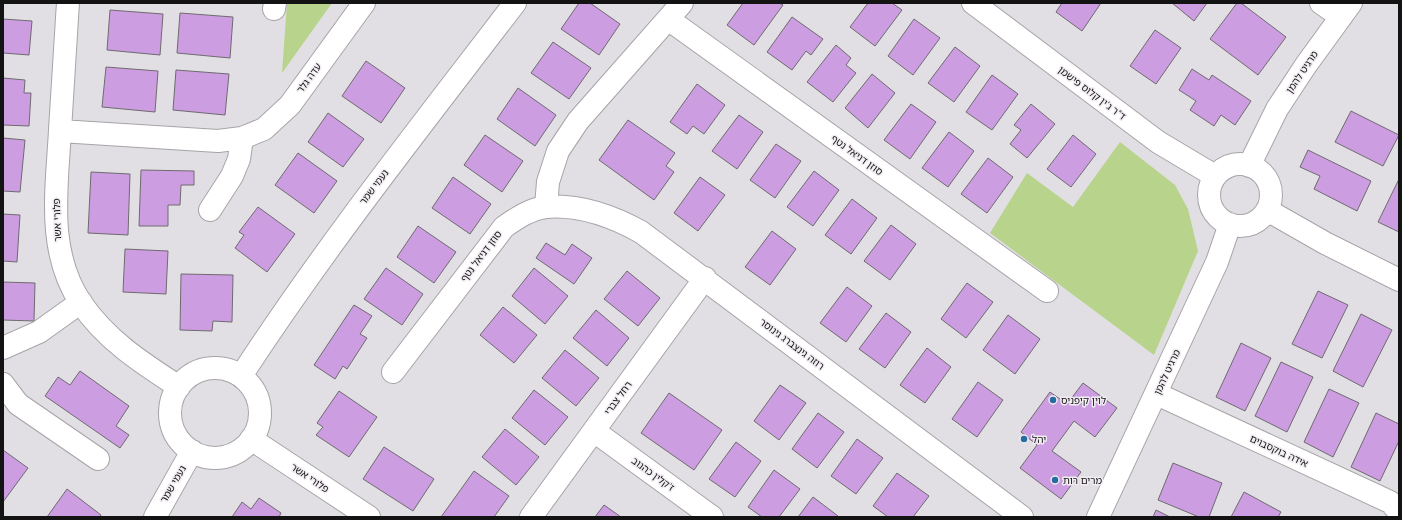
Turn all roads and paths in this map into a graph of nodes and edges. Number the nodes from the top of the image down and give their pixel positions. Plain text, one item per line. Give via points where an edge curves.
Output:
1 (68, 3) edge
2 (364, 3) edge
3 (515, 3) edge
4 (682, 3) edge
5 (974, 3) edge
6 (1320, 3) edge
7 (1346, 10) edge
8 (668, 20) junction
9 (60, 131) junction
10 (242, 138) junction
11 (1249, 166) junction
12 (1215, 176) junction
13 (546, 207) junction
14 (210, 210) dead end
15 (1267, 210) junction
16 (1230, 224) junction
17 (705, 278) junction
18 (1399, 280) edge
19 (1047, 291) dead end
20 (81, 302) junction
21 (3, 348) edge
22 (393, 372) dead end
23 (241, 376) junction
24 (3, 384) edge
25 (179, 387) junction
26 (1157, 394) junction
27 (594, 431) junction
28 (252, 439) junction
29 (192, 452) junction
30 (98, 459) dead end
31 (1399, 512) edge
32 (155, 517) edge
33 (369, 517) edge
34 (531, 517) edge
35 (712, 517) edge
36 (1022, 517) edge
37 (1098, 517) edge

1 - 9 street, פלורי אשר
2 - 10 street, עדה גלר via 290,104 264,129
3 - 23 street, נעמי שמר via 338,235
4 - 8 street
5 - 12 street, ד"ר ג'ין קלוס פישמן via 1158,142
6 - 7 street
7 - 11 street, מרגיט להמן via 1277,109
8 - 13 street via 578,121 558,151 548,182
8 - 19 street, סוזן דניאל נטף
9 - 10 street, עדה גלר via 192,141
9 - 20 street, פלורי אשר via 55,209 58,246 66,274
10 - 14 street via 239,159 232,176
11 - 12 street via 1229,166
11 - 15 street via 1256,168 1267,180 1271,197
12 - 16 street via 1208,192 1209,202 1212,210 1223,222
13 - 17 street, רוזה גינצברג גינוסר via 598,212 621,220
13 - 22 street, סוזן דניאל נטף via 524,214 504,227
15 - 16 street via 1256,222 1238,226
15 - 18 street
16 - 26 street, מרגיט להמן via 1217,262
17 - 27 street, רחל צברי
17 - 36 street, רוזה גינצברג גינוסר
20 - 21 street via 39,332
20 - 25 street, פלורי אשר via 106,334 126,352
23 - 25 street via 219,368 208,369 187,378
23 - 28 street via 249,383 258,401 259,421
24 - 30 street via 18,404
25 - 29 street via 173,398 172,422 182,444
26 - 31 street, אידה בוקסבוים via 1390,502
26 - 37 street, מרגיט להמן
27 - 34 street, רחל צברי
27 - 35 street, ז'קלין כהנוב
28 - 29 street via 235,454 224,457 202,456
28 - 33 street, פלורי אשר
29 - 32 street, נעמי שמר

